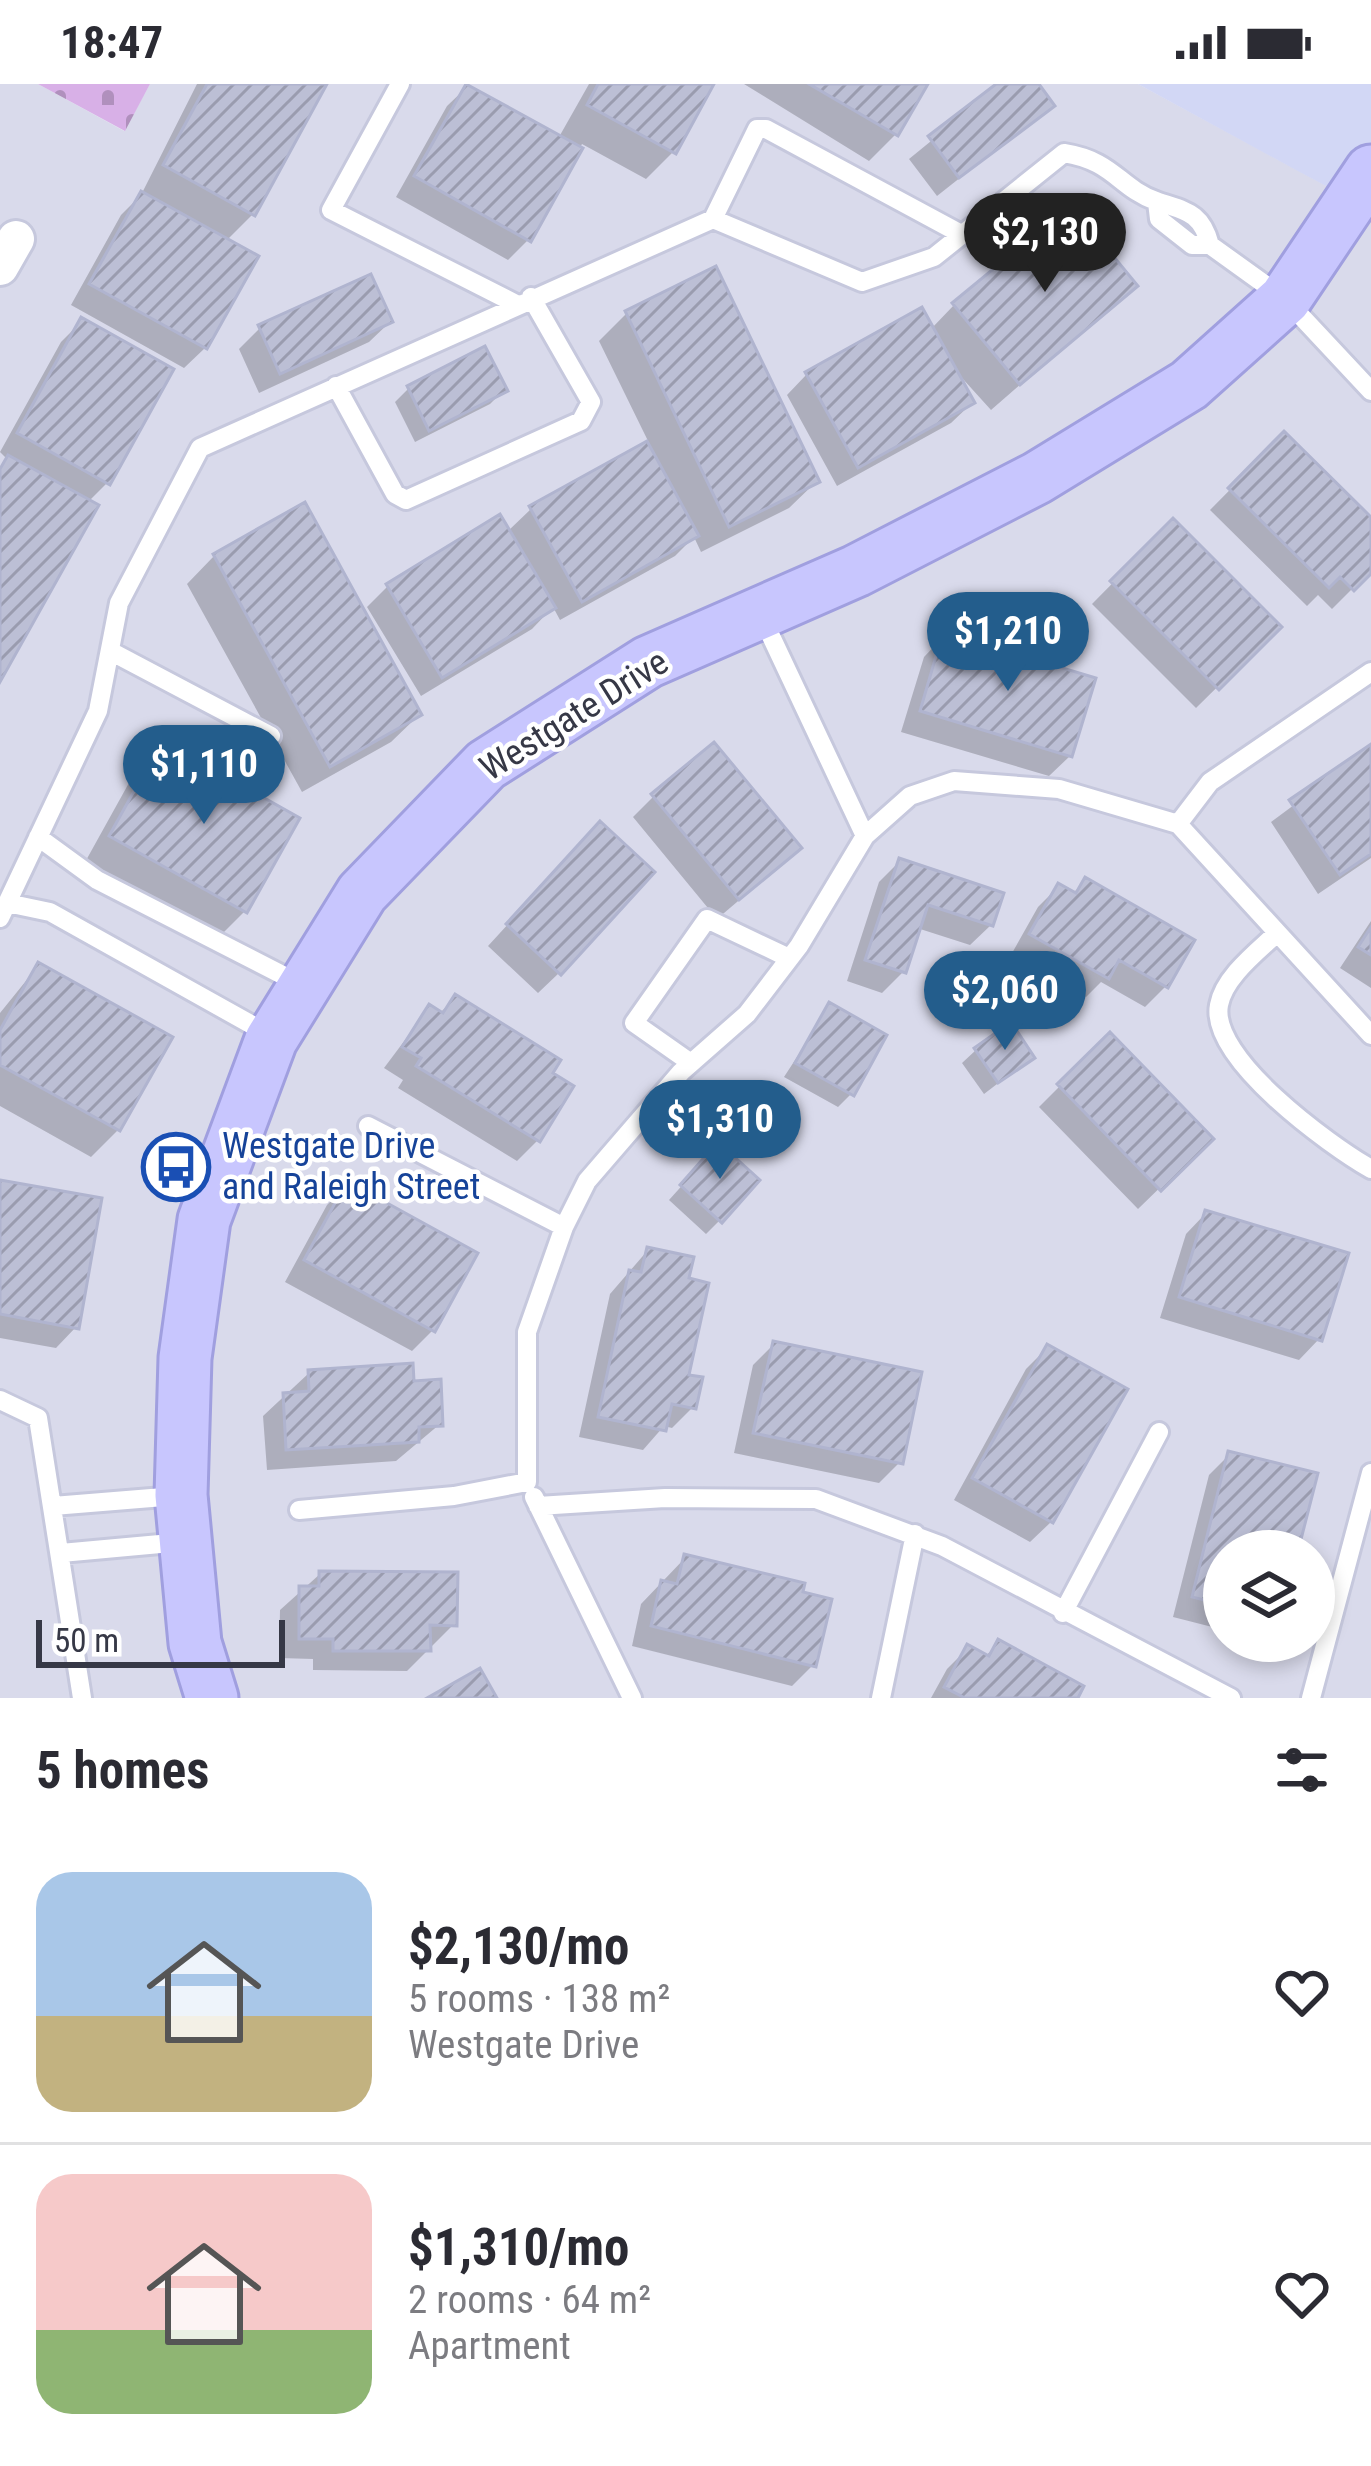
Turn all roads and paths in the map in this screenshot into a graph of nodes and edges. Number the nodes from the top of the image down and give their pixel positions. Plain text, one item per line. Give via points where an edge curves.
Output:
1 (400, 84) edge
2 (1371, 171) edge
3 (713, 219) junction
4 (961, 234) junction
5 (1285, 298) junction
6 (524, 301) junction
7 (336, 386) junction
8 (1371, 392) edge
9 (760, 613) junction
10 (110, 651) junction
11 (1371, 672) edge
12 (271, 736) dead end
13 (1178, 824) junction
14 (865, 836) junction
15 (38, 837) junction
16 (4, 911) edge
17 (1277, 933) junction
18 (789, 958) junction
19 (302, 985) junction
20 (1371, 1035) edge
21 (273, 1036) junction
22 (691, 1064) junction
23 (368, 1126) dead end
24 (1371, 1169) edge
25 (564, 1227) junction
26 (0, 1400) edge
27 (1159, 1432) dead end
28 (1371, 1474) edge
29 (527, 1482) junction
30 (52, 1506) junction
31 (538, 1507) junction
32 (298, 1510) dead end
33 (182, 1519) junction
34 (915, 1534) junction
35 (61, 1553) junction
36 (1063, 1613) junction
37 (82, 1698) edge
38 (212, 1698) edge
39 (632, 1698) edge
40 (881, 1698) edge
41 (1231, 1698) edge
42 (1311, 1698) edge

1 - 6 lane via 331,210
2 - 5 street, Westgate Drive
3 - 4 lane via 862,282 934,257
3 - 4 lane via 757,129 766,129
3 - 6 lane
4 - 5 lane via 1064,154 1096,158 1157,202 1159,219 1192,244 1210,245
5 - 8 lane
5 - 9 street, Westgate Drive via 1189,385 1036,478
6 - 7 lane
6 - 7 lane via 591,402 581,421 464,474 406,500 395,494
7 - 10 lane via 200,448 119,603
9 - 14 lane
9 - 19 street, Westgate Drive via 648,662 485,765 362,893
10 - 12 lane
10 - 15 lane via 98,711
11 - 13 lane via 1210,782
13 - 14 lane via 1059,789 954,781 910,796
13 - 17 lane
14 - 18 lane
15 - 16 lane
15 - 19 lane via 98,880
16 - 21 lane via 50,912
17 - 20 lane
17 - 24 lane via 1219,1003 1220,1031 1257,1081
18 - 22 lane via 747,1014
18 - 22 lane via 707,919 634,1023
19 - 21 street, Westgate Drive
21 - 33 street, Westgate Drive via 204,1220 185,1358
22 - 25 lane via 587,1181
23 - 25 lane
25 - 29 lane via 527,1332
26 - 30 lane via 38,1418
27 - 36 lane
28 - 42 lane
29 - 31 lane
29 - 32 lane
30 - 33 lane
30 - 35 lane
31 - 34 lane via 816,1499
31 - 39 lane
33 - 35 lane
33 - 38 street, Westgate Drive via 195,1643
34 - 36 lane
34 - 40 lane
35 - 37 lane
36 - 41 lane

